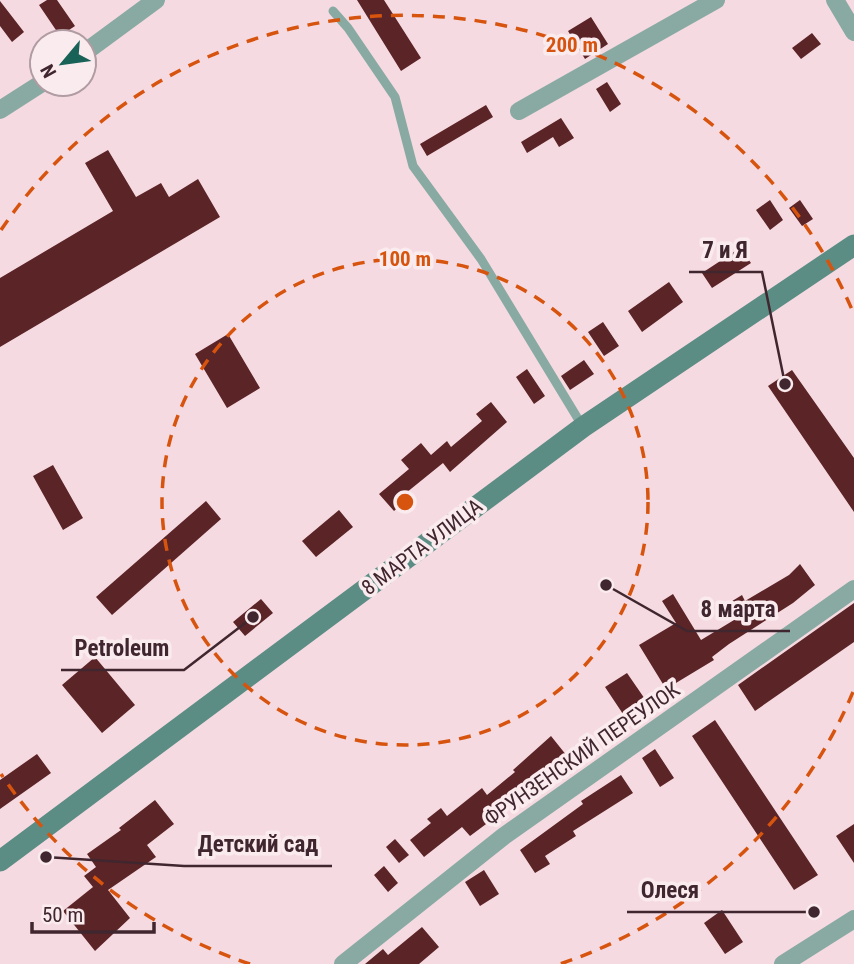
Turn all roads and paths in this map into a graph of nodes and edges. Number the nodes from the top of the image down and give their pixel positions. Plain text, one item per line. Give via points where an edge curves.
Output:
1 (156, 0) edge
2 (716, 0) edge
3 (835, 0) edge
4 (333, 11) dead end
5 (854, 32) edge
6 (98, 43) edge
7 (28, 92) edge
8 (0, 110) edge
9 (519, 111) dead end
10 (854, 245) edge
11 (583, 427) junction
12 (854, 589) edge
13 (0, 861) edge
14 (854, 919) edge
15 (343, 964) edge
16 (783, 964) edge

1 - 6 street
2 - 9 street
3 - 5 street
4 - 11 lane via 395,97 413,166 481,259
7 - 8 street
10 - 11 street, 8 МАРТА УЛИЦА
11 - 13 street, 8 МАРТА УЛИЦА
12 - 15 street, ФРУНЗЕНСКИЙ ПЕРЕУЛОК via 504,836
14 - 16 street

